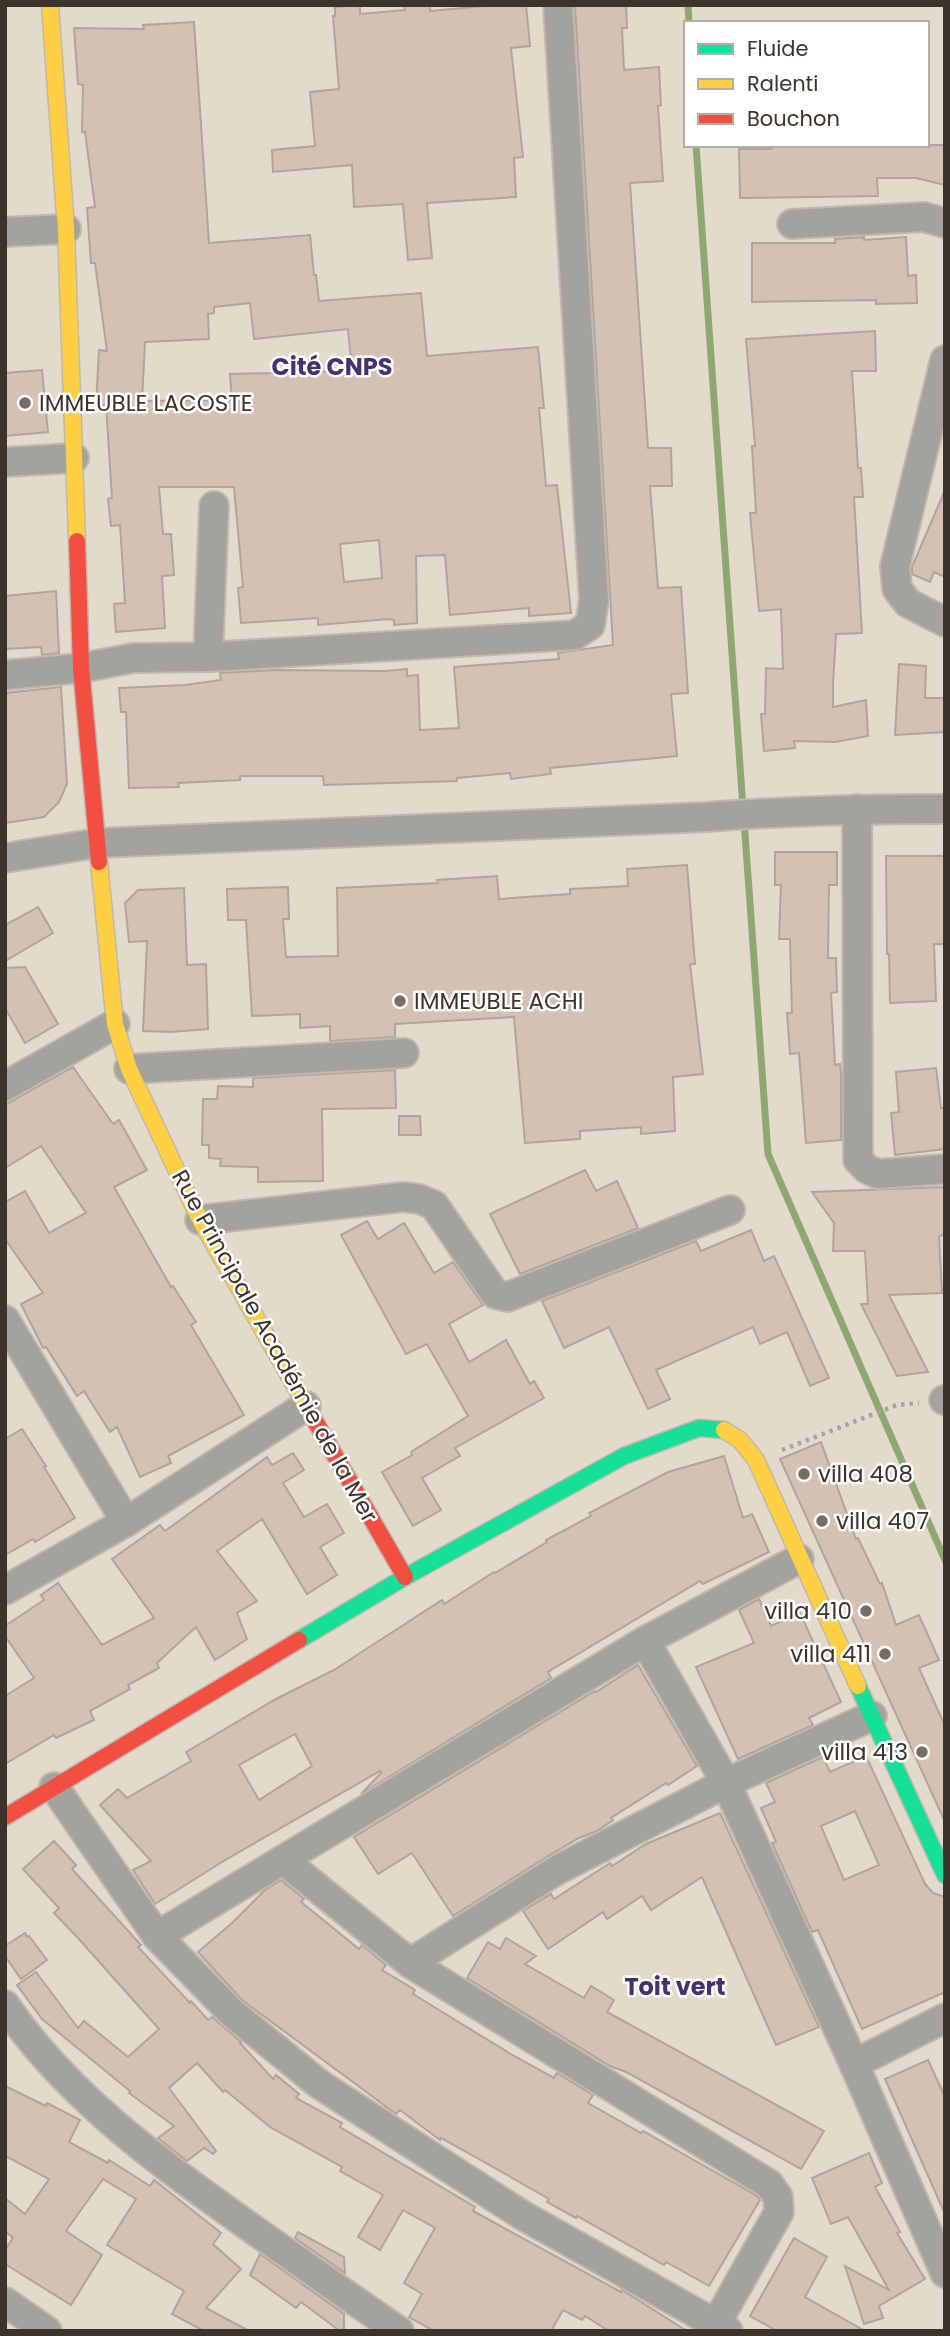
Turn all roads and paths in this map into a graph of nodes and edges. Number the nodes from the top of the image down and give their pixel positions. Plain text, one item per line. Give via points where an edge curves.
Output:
1 (50, 5) edge
2 (558, 5) edge
3 (945, 223) edge
4 (792, 224) dead end
5 (66, 229) junction
6 (5, 232) edge
7 (945, 360) edge
8 (74, 458) junction
9 (5, 462) edge
10 (214, 506) dead end
11 (945, 622) edge
12 (208, 657) junction
13 (80, 668) junction
14 (5, 675) edge
15 (857, 808) junction
16 (945, 809) edge
17 (98, 843) junction
18 (5, 858) edge
19 (115, 1024) junction
20 (404, 1053) dead end
21 (129, 1069) junction
22 (5, 1086) edge
23 (945, 1169) edge
24 (730, 1210) dead end
25 (200, 1220) junction
26 (5, 1320) edge
27 (897, 1405) dead end
28 (306, 1406) junction
29 (756, 1460) junction
30 (126, 1521) junction
31 (799, 1559) junction
32 (405, 1577) junction
33 (5, 1590) edge
34 (645, 1641) junction
35 (872, 1716) junction
36 (726, 1783) junction
37 (54, 1787) junction
38 (5, 1817) edge
39 (283, 1860) junction
40 (945, 1875) edge
41 (157, 1936) junction
42 (410, 1963) junction
43 (5, 2006) edge
44 (945, 2018) edge
45 (854, 2064) junction
46 (945, 2273) edge
47 (5, 2302) edge
48 (722, 2328) edge
49 (47, 2331) edge
50 (399, 2331) edge

1 - 5 street, Rue Principale Académie de la Mer
2 - 12 street via 593,587 590,625 575,635
3 - 4 street via 923,217
5 - 6 street
5 - 8 street, Rue Principale Académie de la Mer
7 - 11 street via 895,566 897,589 908,603
8 - 9 street
8 - 13 street, Rue Principale Académie de la Mer
10 - 12 street
12 - 13 street via 133,658
13 - 14 street
13 - 17 street, Rue Principale Académie de la Mer
15 - 16 street
15 - 17 street
15 - 23 street via 858,1160 878,1174
17 - 18 street
17 - 19 street, Rue Principale Académie de la Mer
19 - 21 street, Rue Principale Académie de la Mer
19 - 22 street
20 - 21 street
21 - 25 street, Rue Principale Académie de la Mer
24 - 25 street via 506,1297 495,1294 434,1205 419,1199 403,1196
25 - 28 street, Rue Principale Académie de la Mer
26 - 30 street
27 - 29 path
28 - 30 street
28 - 32 street, Rue Principale Académie de la Mer
29 - 31 street
29 - 32 street via 740,1440 722,1429 699,1428 624,1456
30 - 33 street
31 - 34 street
31 - 35 street
32 - 37 street
34 - 36 street
34 - 39 street
35 - 36 street
35 - 40 street
36 - 42 street via 557,1870
36 - 45 street
37 - 38 street
37 - 41 street
39 - 41 street
39 - 42 street
41 - 48 street via 231,2012 319,2084 522,2215
42 - 48 street via 769,2184 778,2197 779,2213
43 - 50 street via 25,2034 89,2101 176,2174
44 - 45 street
45 - 46 street
47 - 49 street

